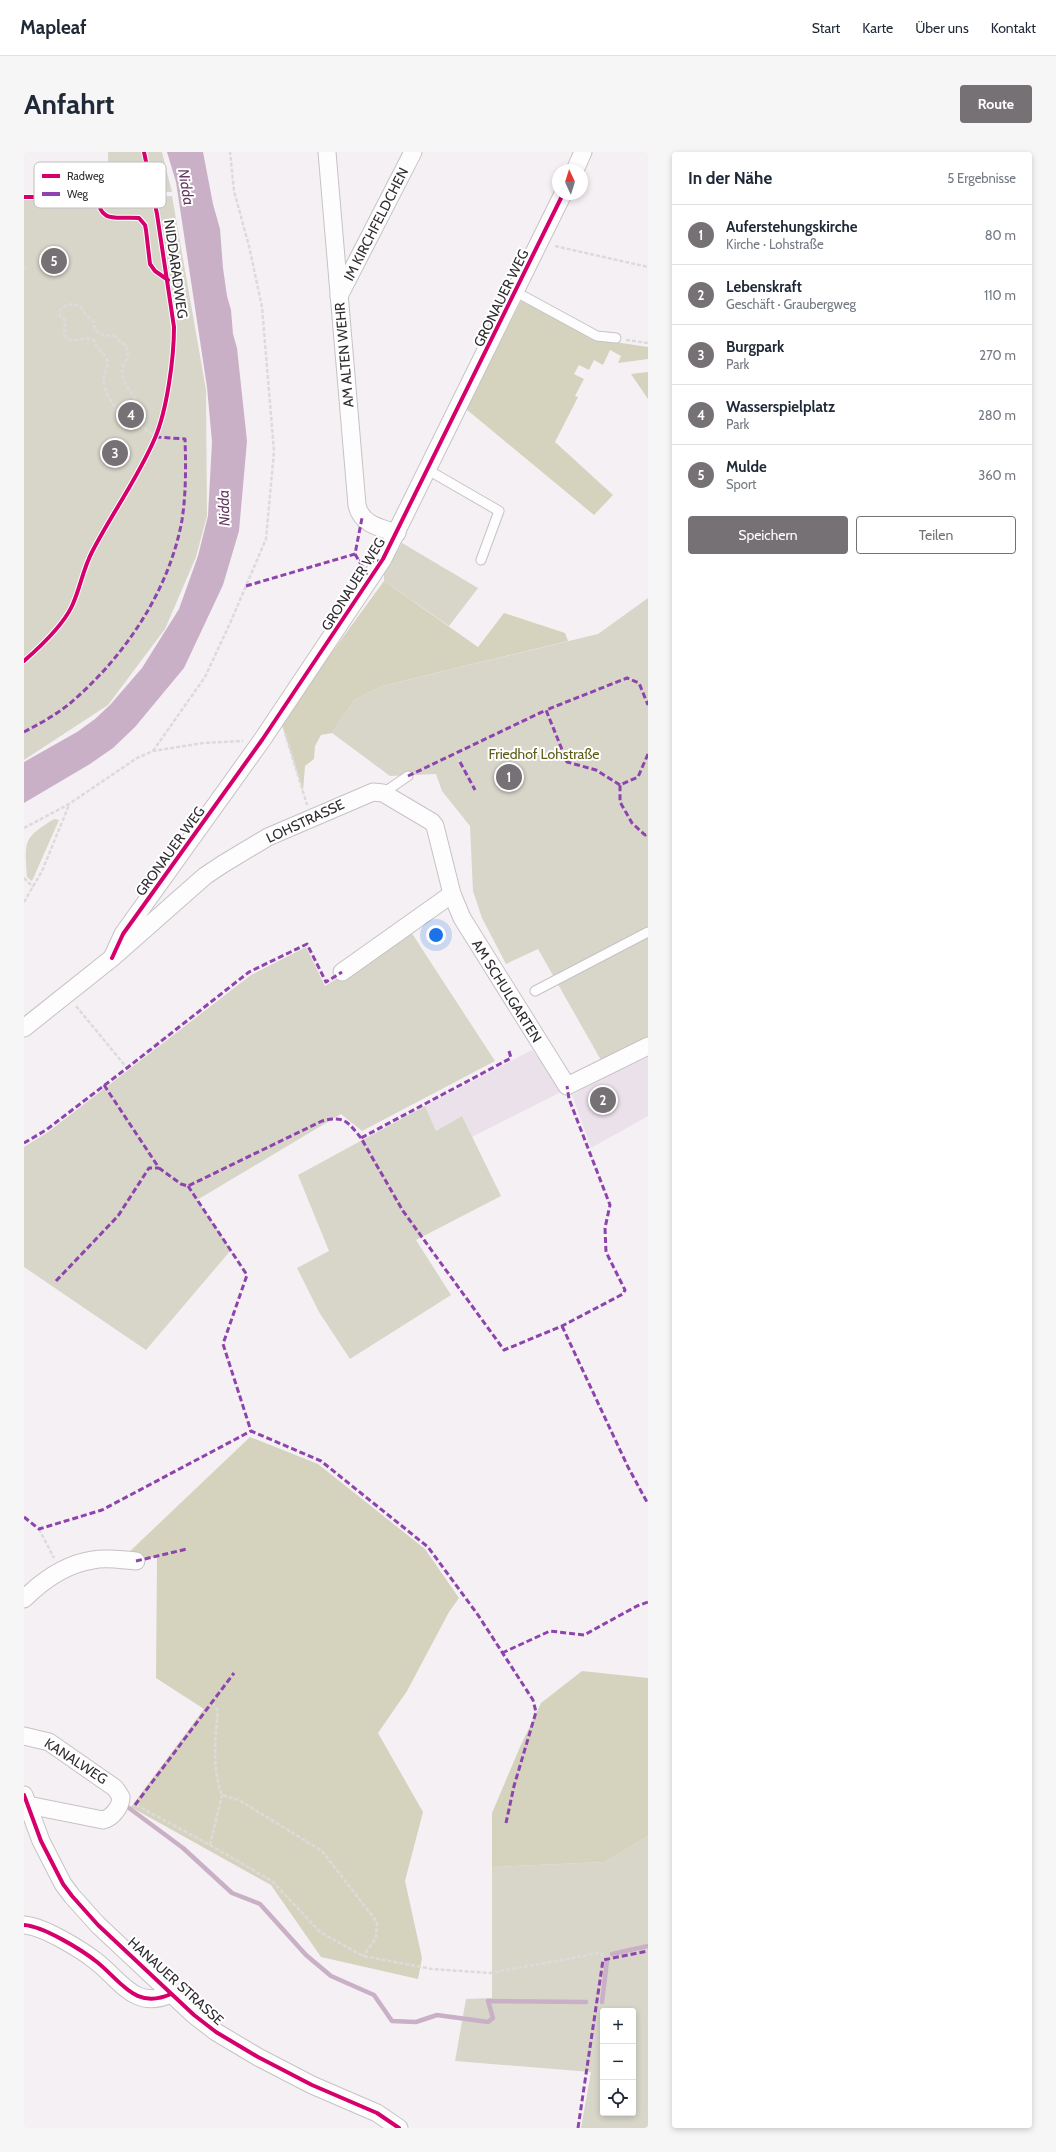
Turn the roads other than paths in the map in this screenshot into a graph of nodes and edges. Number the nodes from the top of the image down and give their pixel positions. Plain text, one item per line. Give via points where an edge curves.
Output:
1 (327, 152) edge
2 (413, 152) edge
3 (584, 152) edge
4 (578, 164) edge
5 (560, 200) edge
6 (516, 292) junction
7 (338, 297) junction
8 (616, 338) road end
9 (428, 470) junction
10 (397, 533) junction
11 (480, 560) dead end
12 (408, 776) dead end
13 (384, 793) junction
14 (452, 894) junction
15 (648, 932) edge
16 (112, 958) junction
17 (342, 972) dead end
18 (534, 991) dead end
19 (24, 1028) edge
20 (648, 1046) edge
21 (136, 1561) dead end
22 (24, 1599) edge
23 (24, 1736) edge
24 (26, 1800) edge
25 (24, 1925) edge
26 (171, 1994) junction
27 (399, 2128) edge

1 - 7 street, AM ALTEN WEHR
2 - 7 street, IM KIRCHFELDCHEN
3 - 4 street
5 - 6 street, GRONAUER WEG
6 - 8 lane via 597,336
6 - 9 street, GRONAUER WEG
7 - 10 street, AM ALTEN WEHR via 358,511 370,524
9 - 10 street, GRONAUER WEG
9 - 11 lane via 499,511
10 - 16 street, GRONAUER WEG via 360,596 262,740 123,934
12 - 13 lane
13 - 14 street via 435,826
13 - 16 street, LOHSTRASSE via 364,794 311,817 268,837 223,864 205,876
14 - 17 street
14 - 20 street, AM SCHULGARTEN via 462,918 567,1086
15 - 18 lane
16 - 19 street, LOHSTRASSE
21 - 22 street via 93,1559 47,1578
23 - 24 street, KANALWEG via 49,1742 115,1788 121,1797 118,1808 110,1818 103,1820
24 - 26 street, HANAUER STRASSE via 41,1841 68,1890 98,1925
25 - 26 street via 44,1930 90,1956 134,1995 159,2000
26 - 27 street, HANAUER STRASSE via 229,2041 312,2085 377,2113

